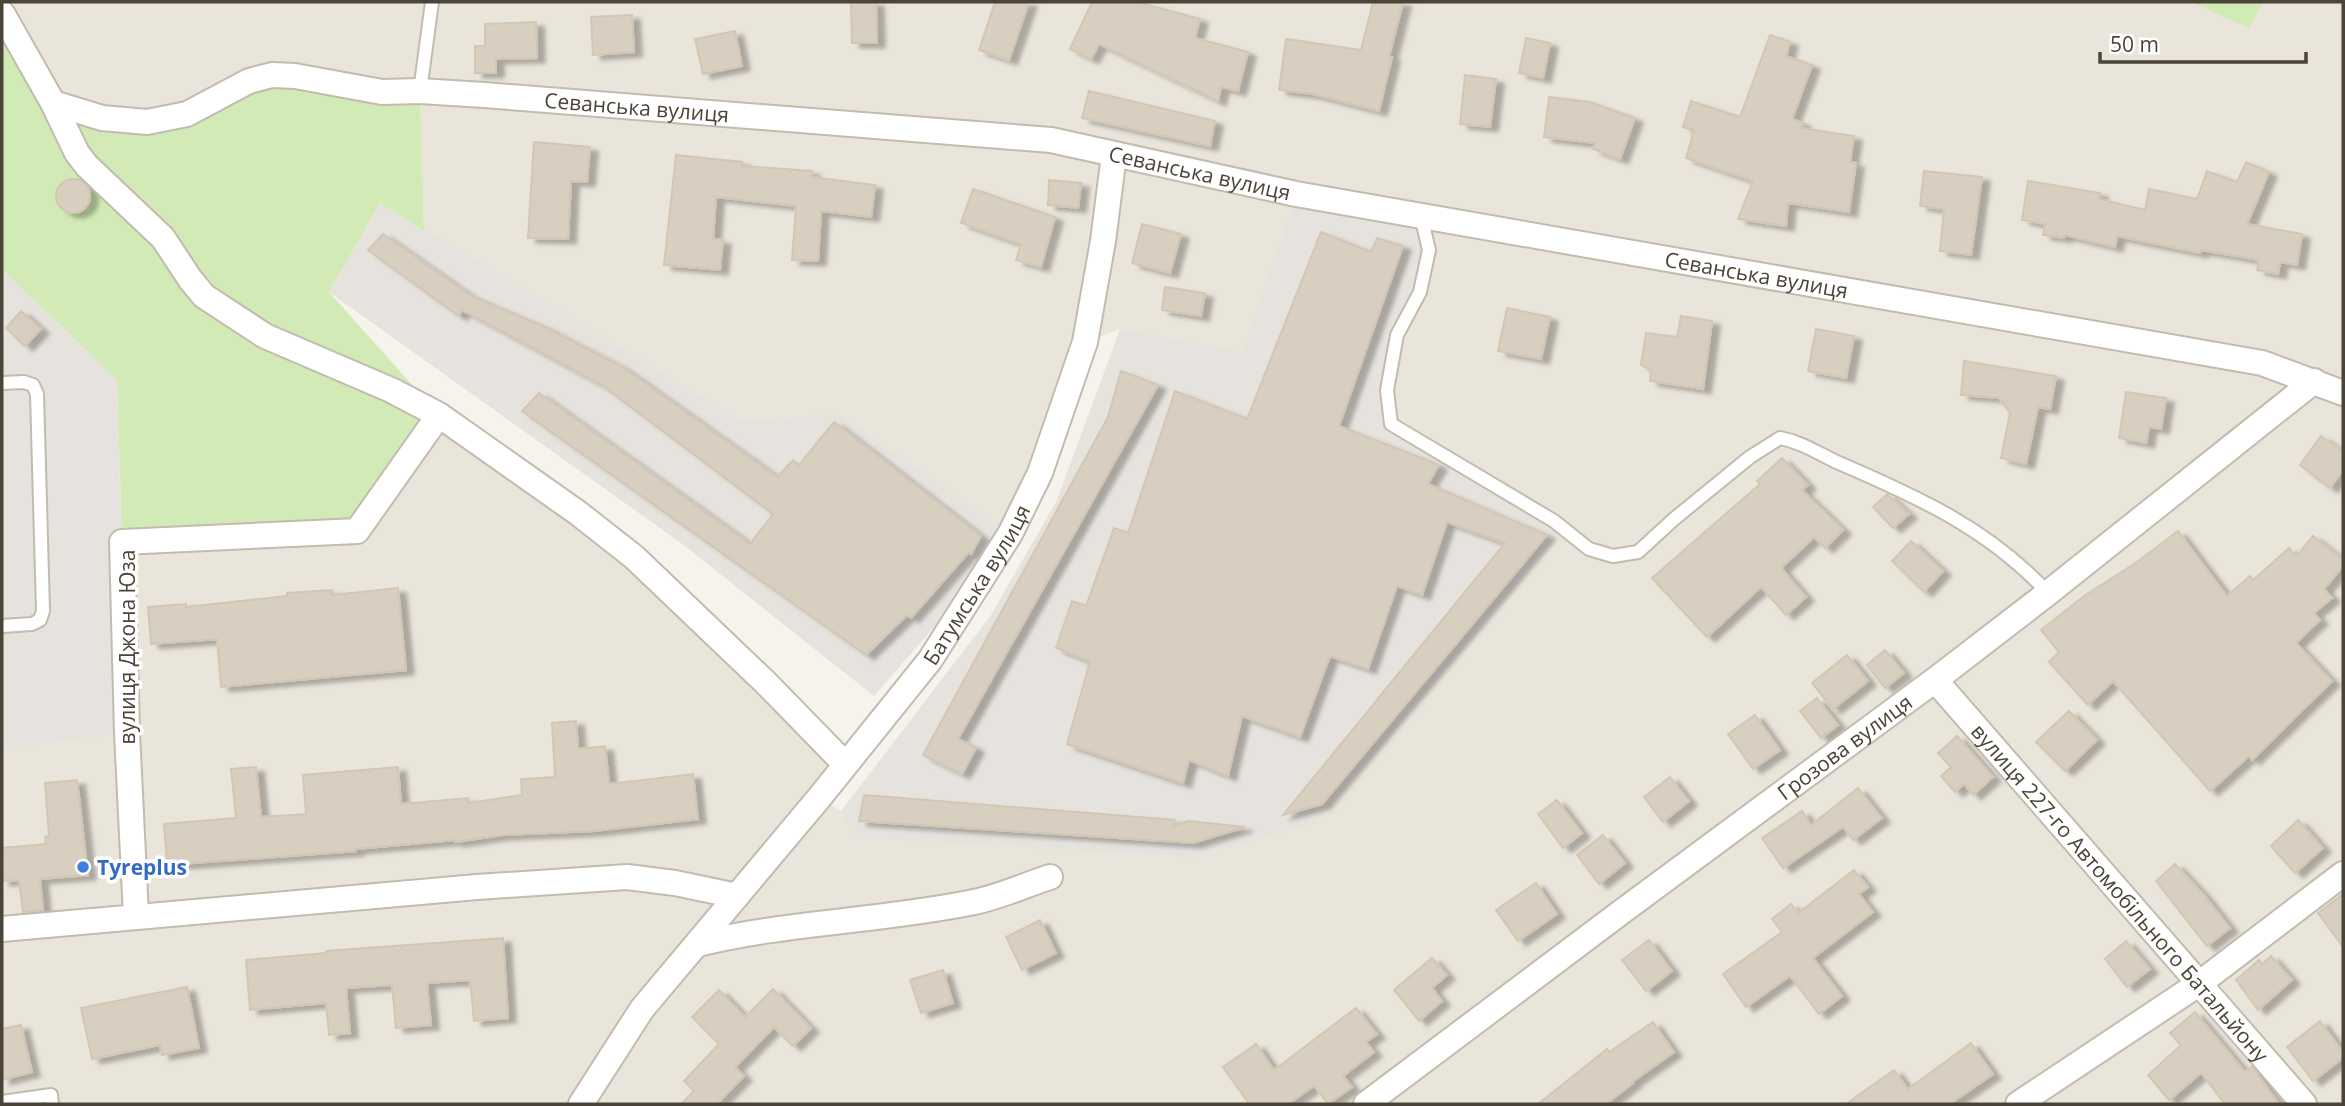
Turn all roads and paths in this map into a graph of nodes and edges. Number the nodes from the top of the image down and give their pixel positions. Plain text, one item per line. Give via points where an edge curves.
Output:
1 (432, 2) edge
2 (2, 13) edge
3 (420, 91) junction
4 (53, 103) junction
5 (1114, 155) junction
6 (1421, 216) junction
7 (2314, 381) junction
8 (2, 383) edge
9 (2343, 393) edge
10 (439, 415) junction
11 (2048, 593) junction
12 (2, 626) edge
13 (1935, 680) junction
14 (845, 764) junction
15 (2343, 874) edge
16 (1050, 877) dead end
17 (737, 896) junction
18 (136, 916) junction
19 (2, 929) edge
20 (698, 944) junction
21 (2200, 983) junction
22 (2, 1102) edge
23 (52, 1104) edge
24 (581, 1104) edge
25 (1366, 1104) edge
26 (2018, 1104) edge
27 (2304, 1104) edge

1 - 3 lane
2 - 4 street
3 - 4 street, Севанська вулиця via 382,92 272,75 249,80 187,114 147,122 102,118
3 - 5 street, Севанська вулиця via 1051,140
4 - 10 street via 77,153 163,238 204,296 265,336
5 - 6 street, Севанська вулиця
5 - 14 street, Батумська вулиця via 1085,342 1040,473 1010,534 930,660
6 - 7 street, Севанська вулиця via 2262,363
6 - 11 lane via 1429,250 1420,292 1397,335 1387,390 1391,424 1553,522 1589,549 1614,556 1638,552 1739,466 1780,438 1892,485 1979,532
7 - 9 street, Севанська вулиця
7 - 11 street, Грозова вулиця
8 - 12 lane via 24,382 33,385 37,394 43,611 40,620 32,624
10 - 14 street via 634,557
10 - 18 street, вулиця Джона Юза via 357,531 122,542
11 - 13 street, Грозова вулиця
13 - 21 street, вулиця 227-го Автомобільного Батальйону
13 - 25 street, Грозова вулиця
14 - 17 street, Батумська вулиця
15 - 21 street
16 - 20 street via 976,902
17 - 18 street via 627,877
17 - 20 street, Батумська вулиця
18 - 19 street
20 - 24 street, Батумська вулиця via 642,1009
21 - 26 street
21 - 27 street, вулиця 227-го Автомобільного Батальйону
22 - 23 lane via 51,1095

